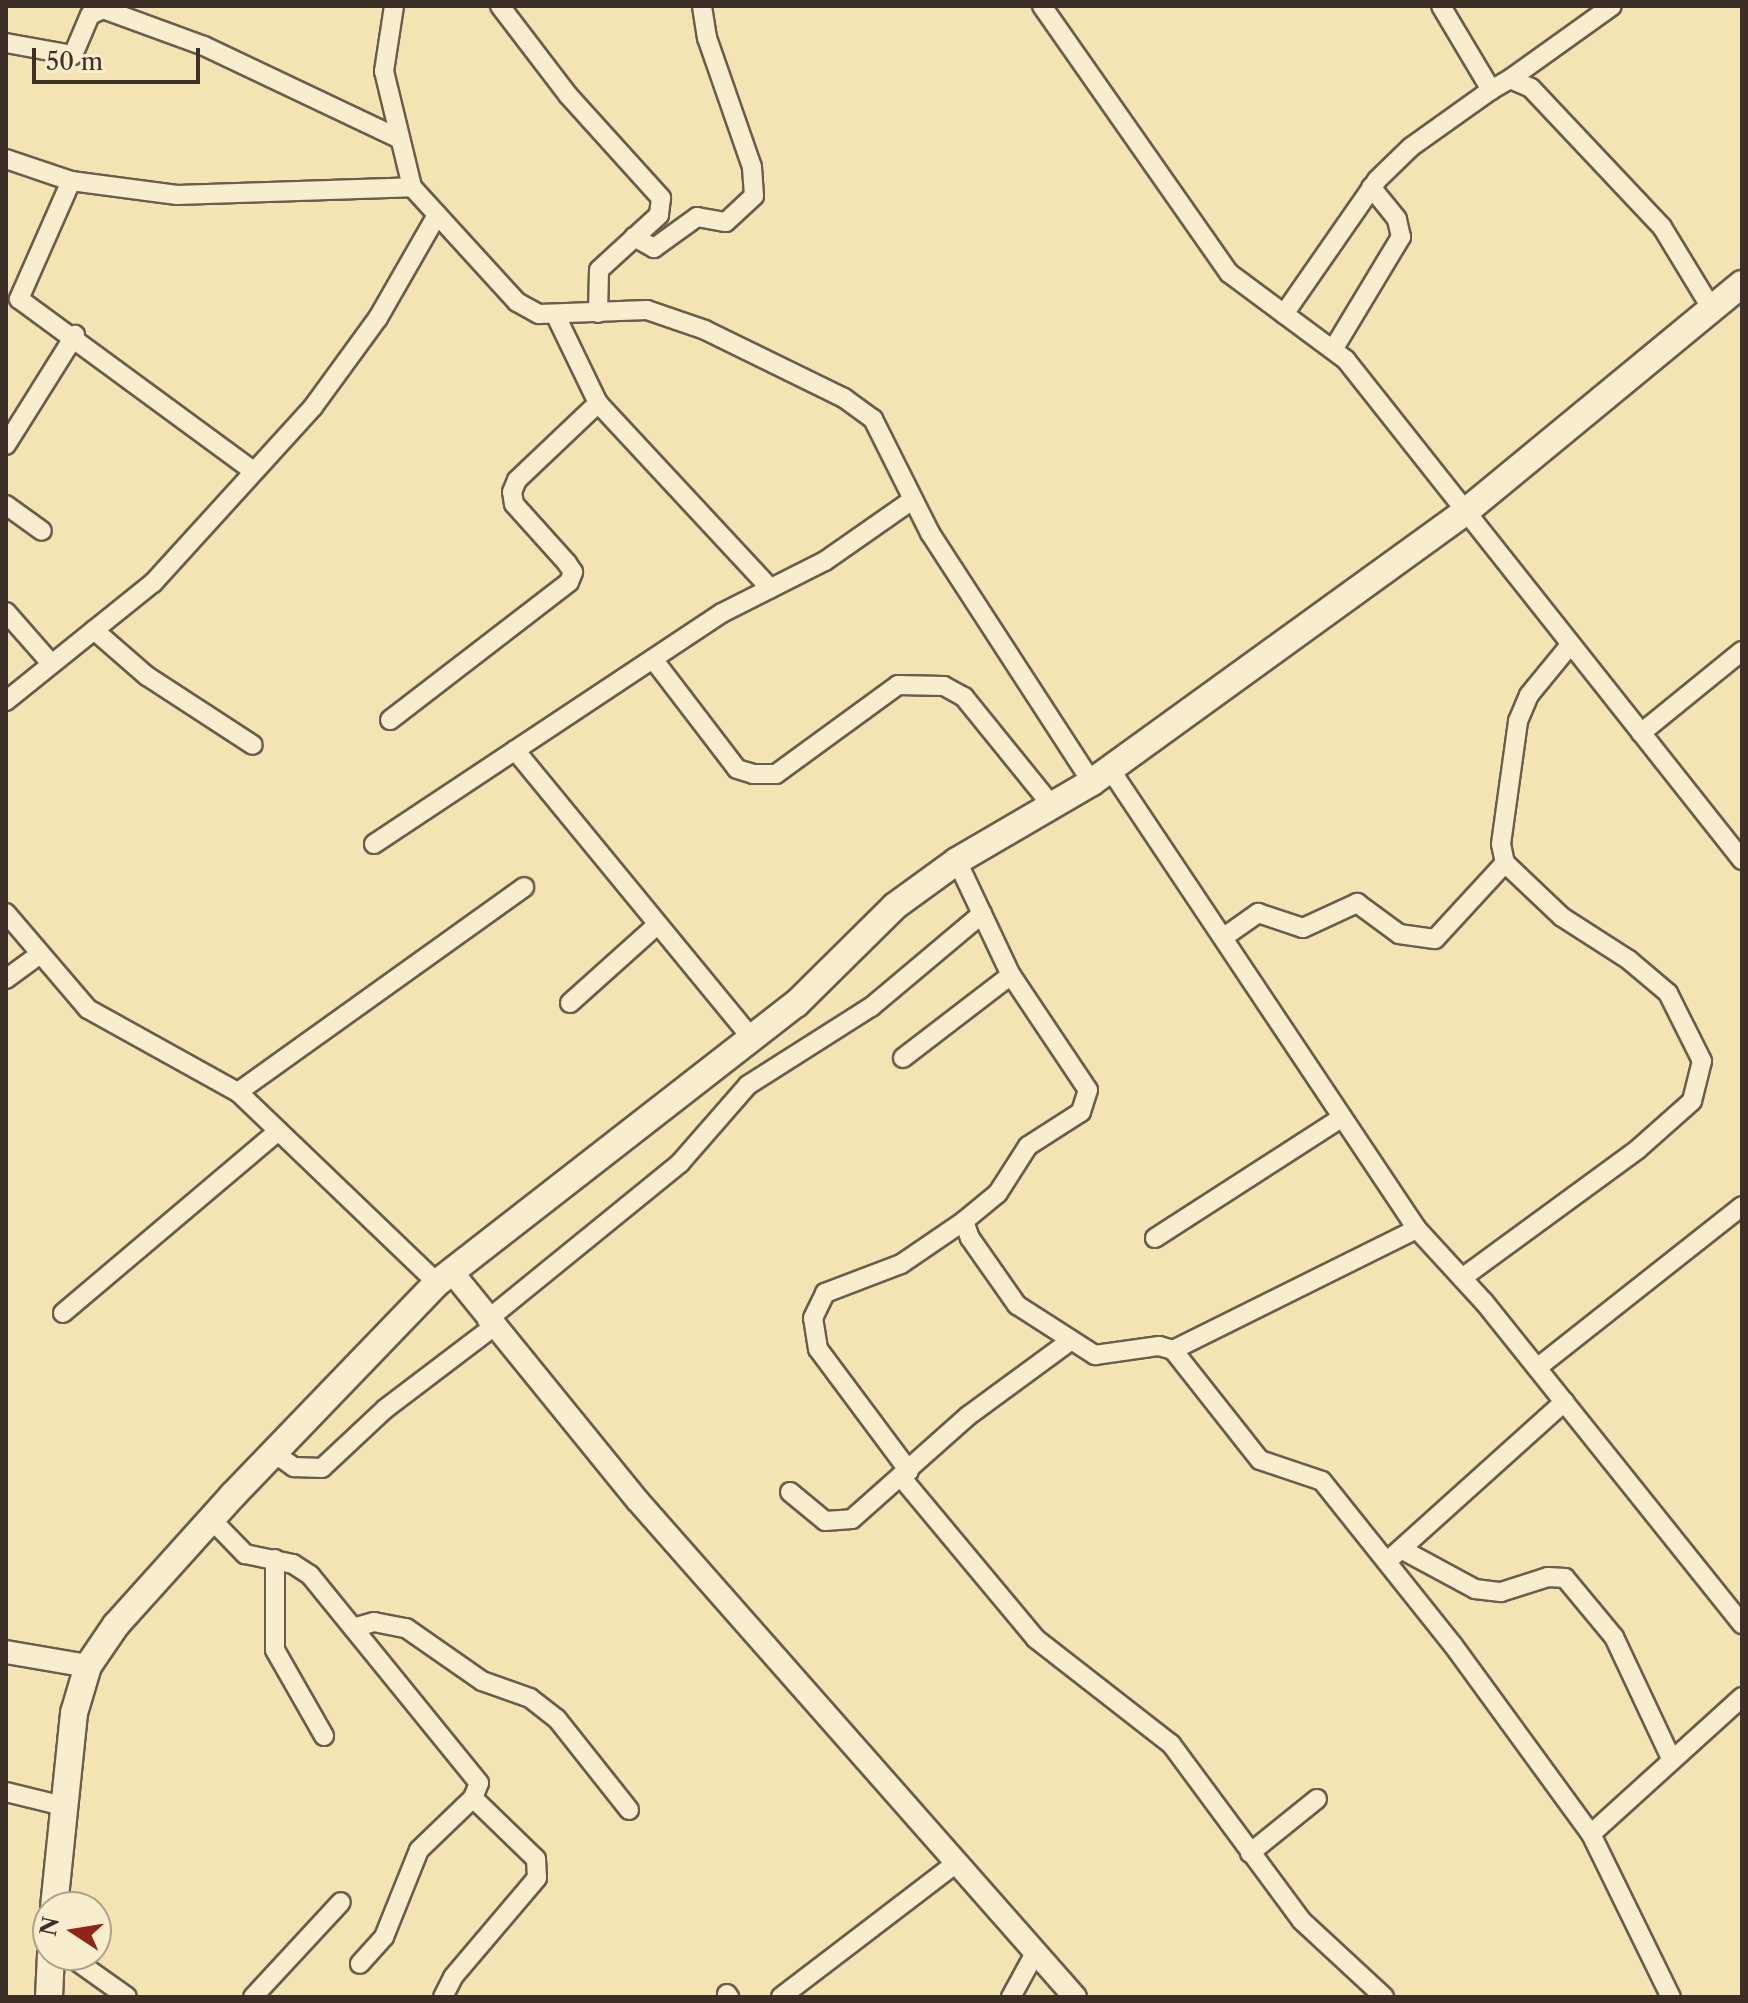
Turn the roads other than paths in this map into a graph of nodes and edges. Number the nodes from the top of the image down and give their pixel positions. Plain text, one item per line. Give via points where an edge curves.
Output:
1 (394, 6) edge
2 (500, 6) edge
3 (702, 6) edge
4 (1042, 6) edge
5 (1441, 6) edge
6 (1612, 6) edge
7 (6, 43) edge
8 (1510, 79) junction
9 (1491, 90) junction
10 (400, 139) junction
11 (6, 159) edge
12 (71, 181) junction
13 (412, 187) junction
14 (1371, 187) junction
15 (437, 215) junction
16 (634, 237) junction
17 (1731, 298) edge
18 (598, 313) junction
19 (1284, 314) junction
20 (556, 316) junction
21 (75, 335) junction
22 (1334, 348) junction
23 (598, 403) junction
24 (6, 445) edge
25 (252, 470) junction
26 (912, 500) junction
27 (6, 505) edge
28 (1464, 513) junction
29 (42, 531) dead end
30 (770, 588) junction
31 (6, 612) edge
32 (94, 630) junction
33 (1570, 645) junction
34 (1742, 651) edge
35 (653, 659) junction
36 (50, 662) junction
37 (6, 701) edge
38 (390, 720) dead end
39 (1641, 733) junction
40 (253, 745) dead end
41 (515, 750) junction
42 (1101, 775) junction
43 (1053, 807) junction
44 (374, 844) dead end
45 (1742, 860) edge
46 (957, 861) junction
47 (1505, 863) junction
48 (524, 887) dead end
49 (6, 913) edge
50 (982, 914) junction
51 (658, 924) junction
52 (1224, 937) junction
53 (40, 954) junction
54 (1011, 975) junction
55 (6, 979) edge
56 (570, 1003) dead end
57 (751, 1037) junction
58 (903, 1058) dead end
59 (238, 1092) junction
60 (1341, 1118) junction
61 (278, 1131) junction
62 (1742, 1206) edge
63 (964, 1221) junction
64 (1417, 1229) junction
65 (1155, 1238) dead end
66 (444, 1277) junction
67 (1462, 1278) junction
68 (63, 1313) dead end
69 (490, 1324) junction
70 (1070, 1341) junction
71 (1173, 1350) junction
72 (1537, 1368) junction
73 (1564, 1402) junction
74 (273, 1452) junction
75 (905, 1474) junction
76 (790, 1492) dead end
77 (211, 1519) junction
78 (1394, 1555) junction
79 (275, 1559) junction
80 (1742, 1624) edge
81 (353, 1628) junction
82 (6, 1652) edge
83 (88, 1666) junction
84 (1742, 1697) edge
85 (324, 1736) dead end
86 (1672, 1760) junction
87 (6, 1792) edge
88 (473, 1798) junction
89 (1317, 1799) dead end
90 (63, 1806) junction
91 (629, 1810) dead end
92 (1591, 1834) junction
93 (1250, 1853) junction
94 (955, 1864) junction
95 (55, 1891) edge
96 (341, 1902) dead end
97 (1035, 1953) junction
98 (360, 1964) dead end
99 (50, 1971) edge
100 (90, 1971) edge
101 (49, 1997) edge
102 (127, 1997) edge
103 (253, 1997) edge
104 (443, 1997) edge
105 (781, 1997) edge
106 (1011, 1997) edge
107 (1075, 1997) edge
108 (1384, 1997) edge
109 (1671, 1997) edge

1 - 10 street via 384,71
2 - 16 street via 568,95 661,198 659,215
3 - 16 street via 707,38 752,167 754,196 726,222 697,217 654,248
4 - 19 street via 1207,246 1229,273
5 - 9 street
6 - 8 street
7 - 10 street via 73,55 90,15 103,9 204,46
8 - 9 street
8 - 17 street via 1531,88
9 - 14 street via 1411,147
10 - 13 street
11 - 12 street
12 - 13 street via 177,195
12 - 21 street via 19,295
13 - 15 street
14 - 19 street
14 - 22 street via 1397,219 1401,237
15 - 20 street via 517,302
15 - 25 street via 378,318 313,407
16 - 18 street via 599,270
17 - 28 main road
18 - 20 street
18 - 26 street via 647,310 705,330 844,398 873,419
19 - 22 street
20 - 23 street
21 - 24 street
21 - 25 street
22 - 28 street
23 - 30 street
23 - 38 street via 517,480 512,492 514,504 573,572 569,582
25 - 32 street via 153,583
26 - 30 street via 825,561
26 - 42 street
27 - 29 street
28 - 33 street
28 - 42 main road
30 - 35 street
31 - 36 street
32 - 36 street
32 - 40 street via 147,676
33 - 39 street
33 - 47 street via 1529,695 1518,721 1501,844
34 - 39 street
35 - 41 street
35 - 43 street via 737,769 753,774 776,774 898,685 944,686 964,697
36 - 37 street
39 - 45 street
41 - 44 street
41 - 51 street
42 - 43 main road
42 - 52 street
43 - 46 main road
46 - 50 street
46 - 57 main road via 895,906 834,969
47 - 52 street via 1435,939 1399,934 1357,903 1303,928 1258,913
47 - 67 street via 1562,917 1629,960 1668,993 1702,1061 1692,1101 1638,1149
48 - 59 street
49 - 53 street
50 - 54 street
50 - 69 street via 871,1007 748,1085 680,1163
51 - 56 street
51 - 57 street
52 - 60 street
53 - 55 street
53 - 59 street via 88,1009
54 - 58 street
54 - 63 street via 1083,1081 1088,1100 1081,1112 1028,1146 998,1193
57 - 66 main road
59 - 61 street
60 - 64 street
60 - 65 street
61 - 66 street
61 - 68 street
62 - 72 street
63 - 70 street via 1017,1305
63 - 75 street via 901,1264 825,1293 813,1318 818,1349
64 - 67 street
64 - 71 street
66 - 69 street
66 - 74 main road
67 - 72 street
69 - 74 street via 322,1468 294,1467
69 - 94 street
70 - 71 street via 1095,1355 1159,1346
70 - 75 street via 968,1416
71 - 78 street via 1247,1448 1276,1469 1322,1481
72 - 73 street
73 - 78 street
73 - 80 street
74 - 77 main road
75 - 76 street via 841,1524 825,1521
75 - 93 street via 1036,1639 1171,1744
77 - 79 street via 245,1554
77 - 83 main road via 116,1625
78 - 86 street via 1475,1589 1501,1592 1548,1577 1565,1578 1614,1637
78 - 92 street
79 - 81 street via 310,1575
79 - 85 street via 275,1650
81 - 88 street via 479,1783
81 - 91 street via 385,1622 406,1628 482,1681 530,1698 557,1719
82 - 83 street
83 - 90 main road via 74,1713
84 - 86 street
86 - 92 street
87 - 90 street
88 - 98 street via 419,1850 384,1937
88 - 104 street via 536,1859 537,1878 453,1977
89 - 93 street
90 - 95 main road
92 - 109 street
93 - 108 street via 1302,1921
94 - 97 street
94 - 105 street
96 - 103 street
97 - 106 street
97 - 107 street
99 - 101 main road
100 - 102 street

